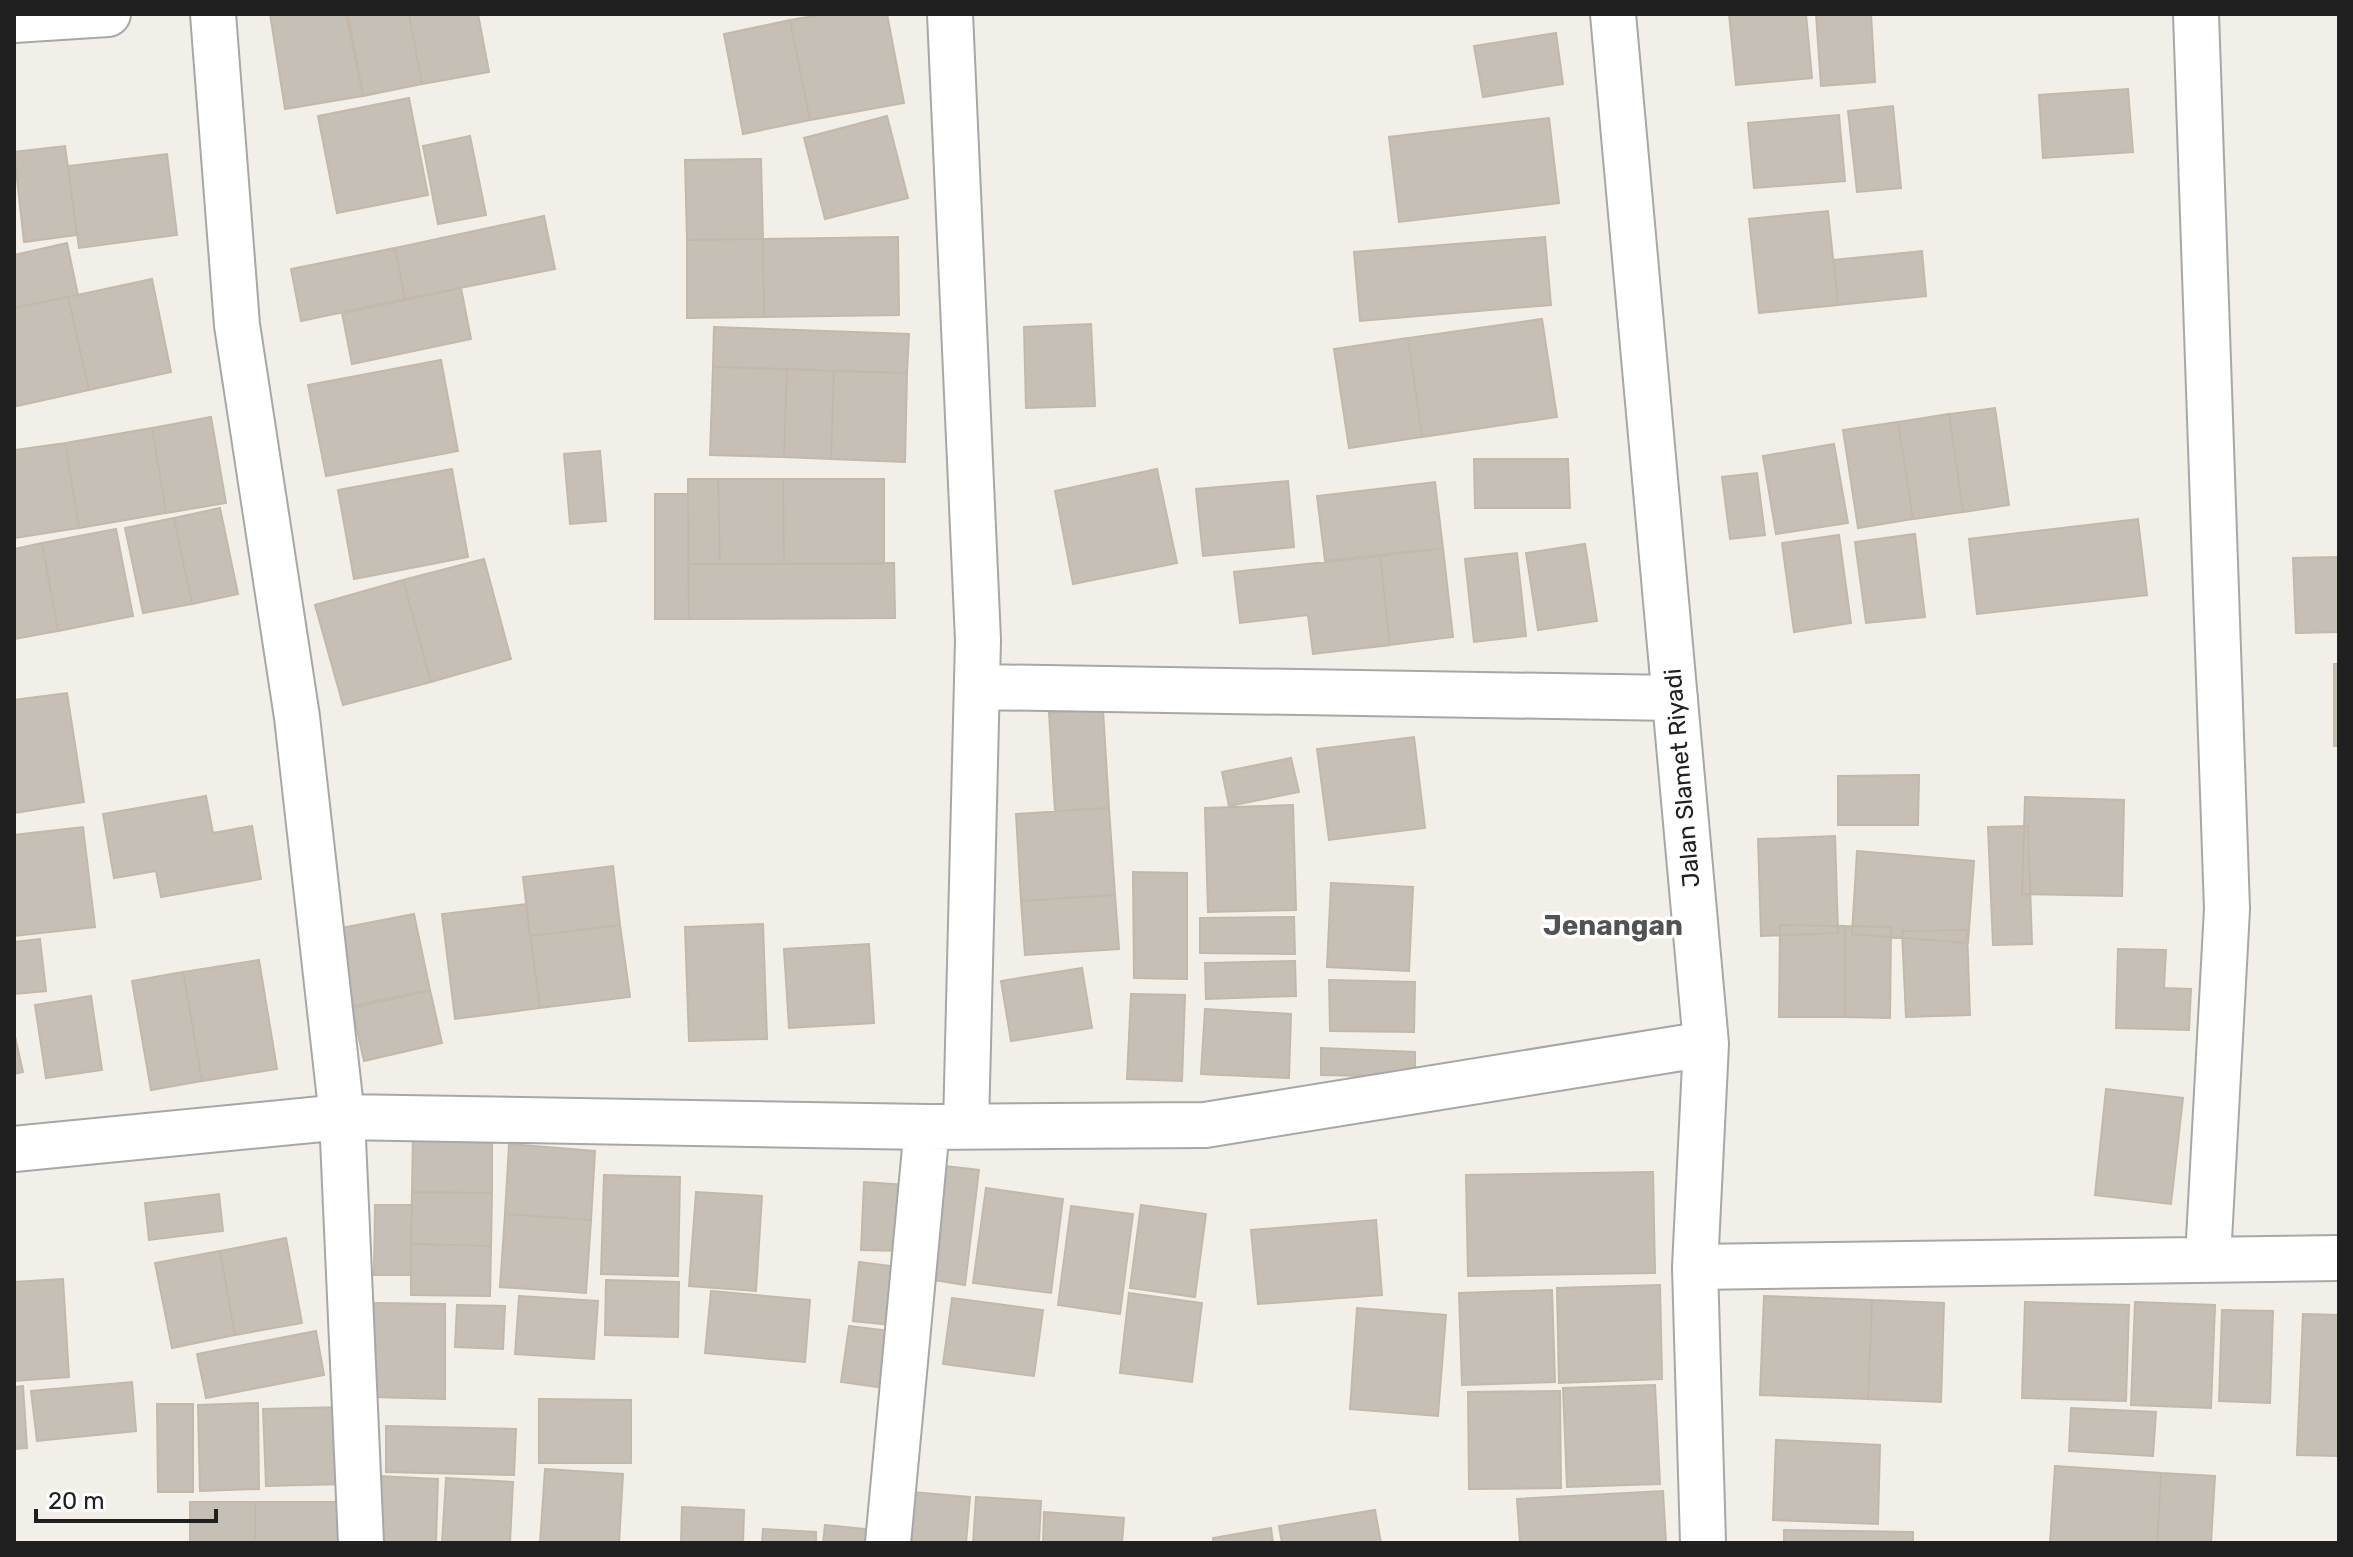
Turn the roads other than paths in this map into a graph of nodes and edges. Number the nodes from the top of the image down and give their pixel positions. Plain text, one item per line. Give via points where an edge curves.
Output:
1 (108, 14) edge
2 (213, 14) edge
3 (950, 14) edge
4 (1613, 14) edge
5 (2196, 14) edge
6 (14, 20) edge
7 (978, 687) junction
8 (1675, 698) junction
9 (1706, 1044) junction
10 (342, 1117) junction
11 (947, 1126) junction
12 (14, 1149) edge
13 (2208, 1258) junction
14 (2339, 1258) edge
15 (1695, 1267) junction
16 (361, 1543) edge
17 (888, 1543) edge
18 (1703, 1543) edge

1 - 6 street
2 - 10 street via 237,325 297,717
3 - 7 street
4 - 8 street, Jalan Slamet Riyadi
5 - 13 street via 2227,909
7 - 8 street
7 - 11 street
8 - 9 street, Jalan Slamet Riyadi
9 - 11 street via 1205,1125
9 - 15 street, Jalan Slamet Riyadi
10 - 11 street
10 - 12 street
10 - 16 street
11 - 17 street
13 - 14 street
13 - 15 street
15 - 18 street, Jalan Slamet Riyadi

